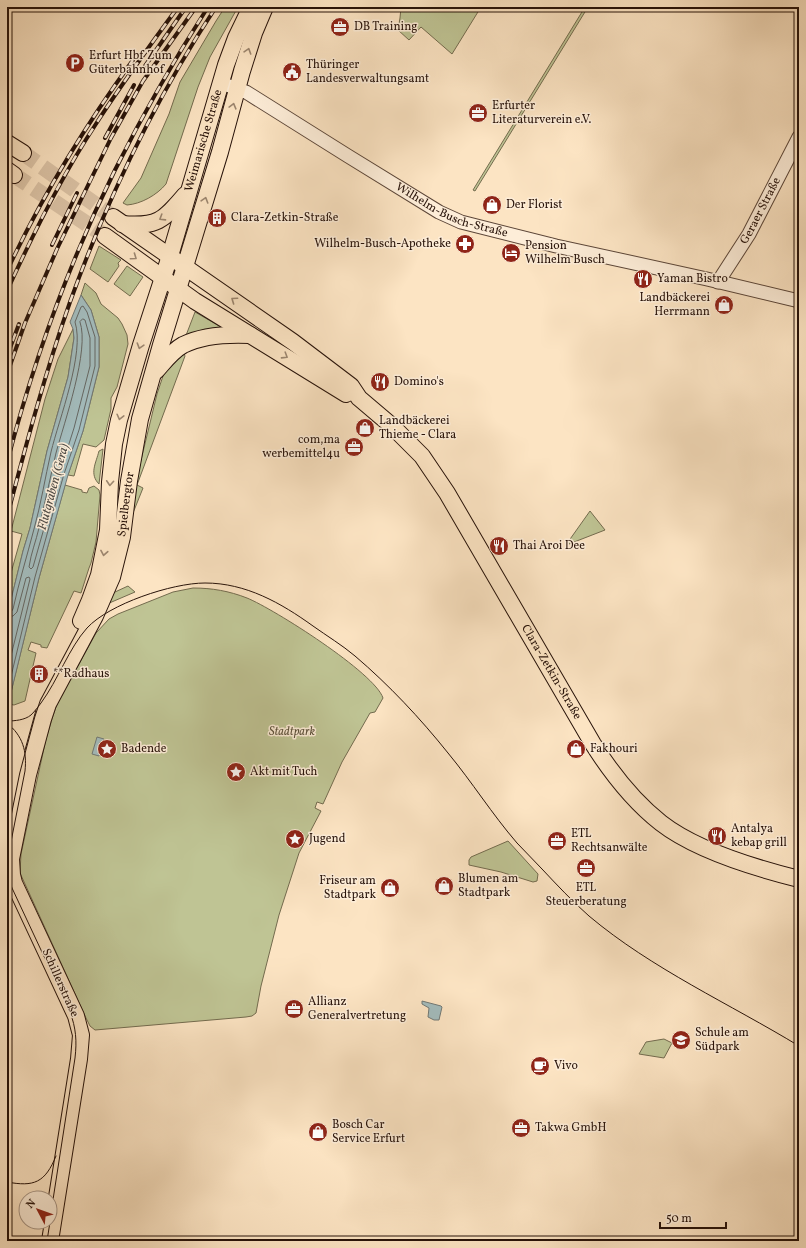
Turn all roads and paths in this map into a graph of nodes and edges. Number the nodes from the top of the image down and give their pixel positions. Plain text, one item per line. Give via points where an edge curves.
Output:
1 (251, 7) edge
2 (265, 7) edge
3 (221, 83) junction
4 (237, 89) junction
5 (799, 137) edge
6 (7, 143) edge
7 (23, 154) tunnel mouth
8 (189, 191) junction
9 (105, 236) tunnel mouth
10 (170, 256) junction
11 (185, 267) junction
12 (163, 277) junction
13 (718, 282) junction
14 (179, 289) junction
15 (799, 301) edge
16 (252, 335) junction
17 (152, 375) junction
18 (359, 398) junction
19 (54, 693) junction
20 (34, 710) junction
21 (34, 730) junction
22 (23, 752) junction
23 (28, 775) junction
24 (7, 824) edge
25 (799, 879) edge
26 (7, 892) edge
27 (48, 1190) edge
28 (42, 1230) edge
29 (40, 1241) edge
30 (50, 1241) edge

1 - 3 main road, Weimarische Straße via 236,38
4 -> 2 main road, Weimarische Straße via 254,33
3 - 4 street, Wilhelm-Busch-Straße
3 - 8 main road, Weimarische Straße
11 -> 4 main road, Weimarische Straße
4 - 13 street, Wilhelm-Busch-Straße via 246,92 439,212 461,222
5 - 13 street, Geraer Straße via 749,234
6 - 7 main road
8 - 10 main road, Weimarische Straße
8 -> 10 main road, Clara-Zetkin-Straße via 160,220 148,224 118,220
9 -> 12 main road, Clara-Zetkin-Straße
10 - 11 main road, Clara-Zetkin-Straße
10 - 12 main road, Weimarische Straße
11 - 14 main road, Spielbergtor
18 -> 11 main road, Clara-Zetkin-Straße via 352,386
12 - 14 main road, Clara-Zetkin-Straße
12 -> 20 main road, Spielbergtor via 119,420 113,459 108,530 98,581 81,620
13 - 15 street, Wilhelm-Busch-Straße
14 - 16 main road, Clara-Zetkin-Straße
14 - 17 main road, Spielbergtor
16 - 17 main road via 233,334 196,340 173,353
16 -> 18 main road, Clara-Zetkin-Straße via 347,394
17 - 19 main road, Spielbergtor via 138,429 122,537 112,577 95,616
18 - 25 main road, Clara-Zetkin-Straße via 422,456 436,475 593,744 611,772 630,794 677,834 750,866
19 - 20 main road
19 - 21 main road, Spielbergtor
20 - 21 main road, Spielbergtor
21 - 22 main road
21 - 23 main road, Schillerstraße
22 - 23 main road
22 - 24 main road
23 - 30 main road, Schillerstraße via 12,859 12,875 76,1016 80,1035 78,1065
26 - 27 main road, Schillerstraße via 64,1012 70,1034 70,1058
28 - 29 main road

